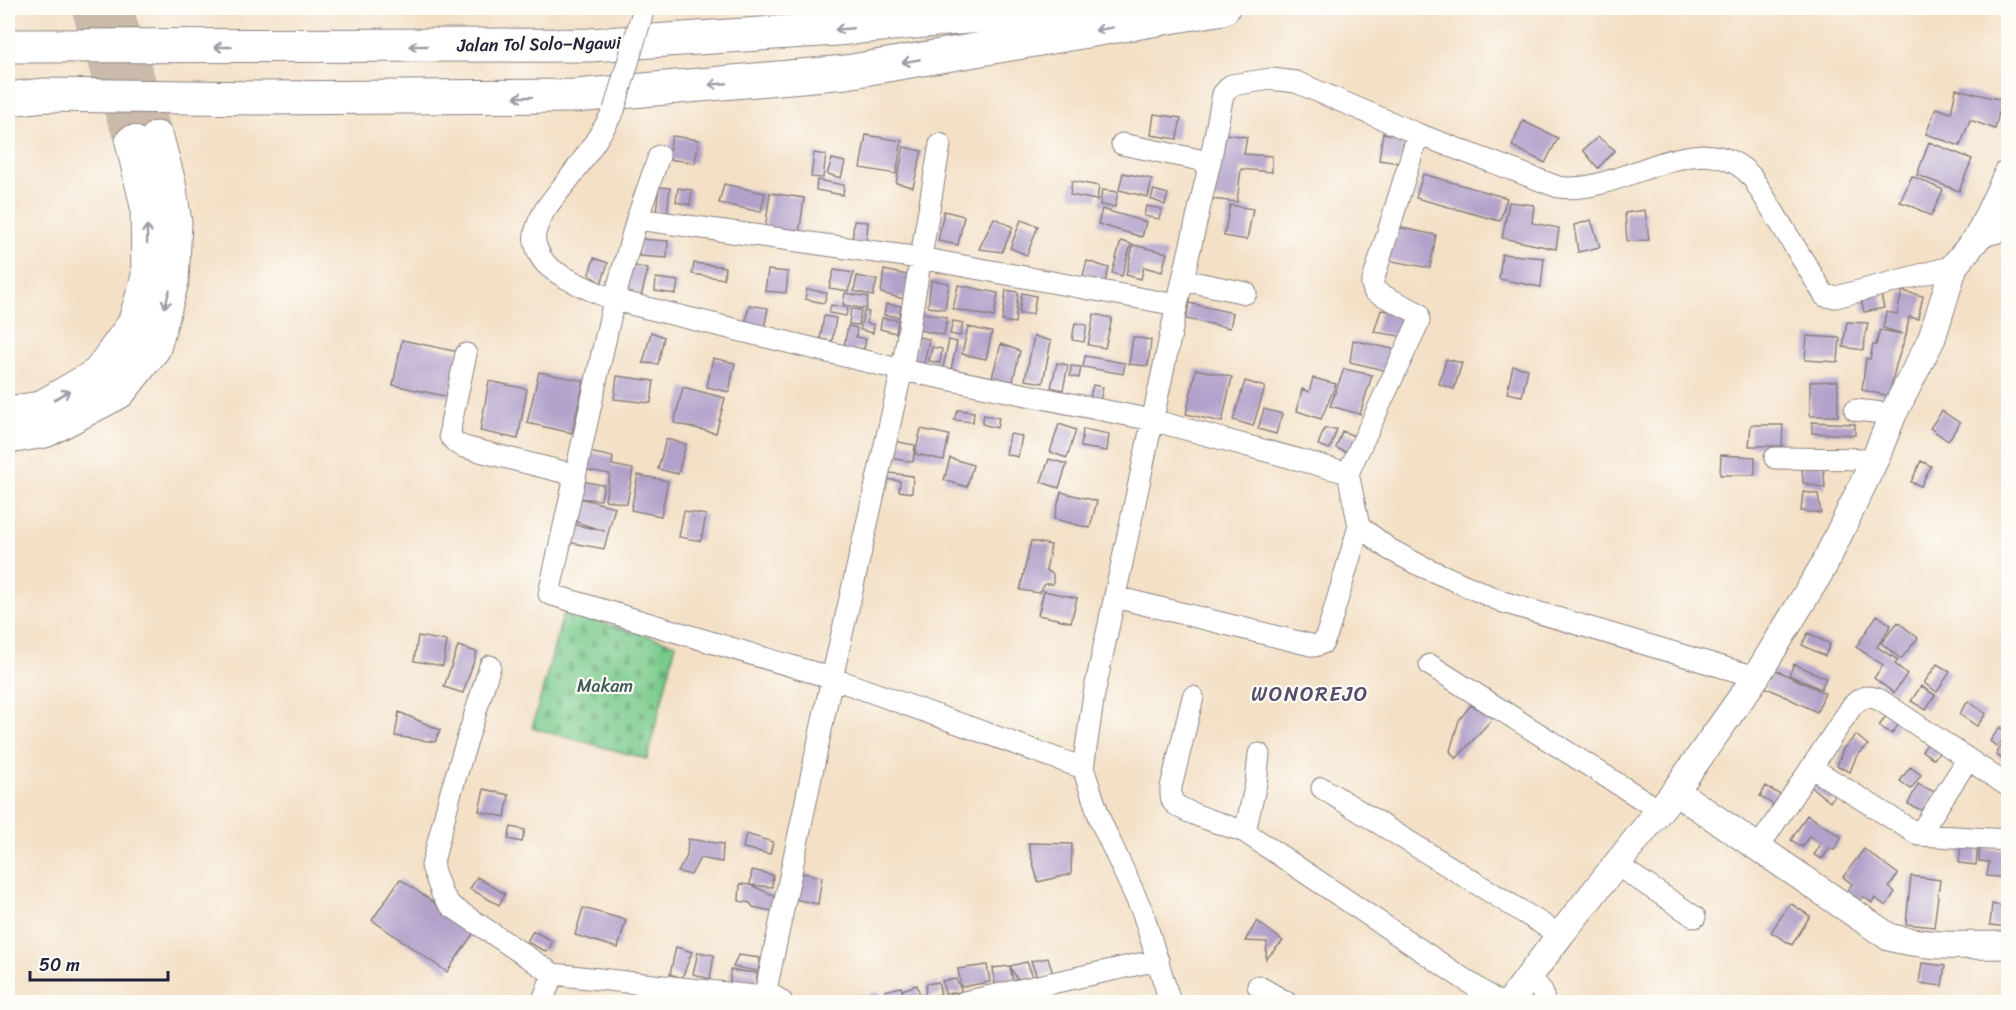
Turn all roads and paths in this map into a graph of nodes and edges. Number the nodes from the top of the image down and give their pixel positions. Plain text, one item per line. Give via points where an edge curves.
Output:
1 (644, 8) edge
2 (1069, 8) edge
3 (1223, 8) edge
4 (8, 46) edge
5 (8, 99) edge
6 (1418, 134) junction
7 (940, 144) dead end
8 (1122, 144) dead end
9 (659, 156) dead end
10 (1210, 162) junction
11 (2008, 173) edge
12 (637, 219) junction
13 (2008, 224) edge
14 (1978, 237) junction
15 (920, 258) junction
16 (1954, 266) junction
17 (1183, 280) junction
18 (1246, 293) dead end
19 (614, 300) junction
20 (1177, 304) junction
21 (466, 354) dead end
22 (902, 370) junction
23 (1855, 410) dead end
24 (8, 413) edge
25 (1893, 414) junction
26 (1152, 420) junction
27 (8, 437) edge
28 (1775, 458) dead end
29 (1875, 459) junction
30 (1348, 473) junction
31 (575, 475) junction
32 (1359, 526) junction
33 (1115, 597) junction
34 (1430, 665) dead end
35 (490, 666) dead end
36 (1756, 677) junction
37 (832, 678) junction
38 (1193, 697) dead end
39 (1259, 754) dead end
40 (1968, 759) junction
41 (1083, 768) junction
42 (1812, 768) junction
43 (2008, 786) edge
44 (1322, 788) dead end
45 (1667, 801) junction
46 (1245, 832) junction
47 (1919, 835) junction
48 (2008, 840) edge
49 (1758, 848) junction
50 (1617, 866) junction
51 (1695, 917) dead end
52 (1560, 935) junction
53 (2008, 945) edge
54 (1158, 960) junction
55 (553, 974) junction
56 (1529, 976) junction
57 (1258, 986) dead end
58 (774, 996) edge
59 (542, 1002) edge
60 (964, 1002) edge
61 (1170, 1002) edge
62 (1286, 1002) edge
63 (1498, 1002) edge
64 (1510, 1002) edge
65 (1544, 1002) edge

1 - 19 street, bridge via 614,111 600,136 545,208 534,235 545,264
2 -> 4 highway, Jalan Tol Solo–Ngawi via 837,29 589,45
3 -> 5 highway via 846,72 576,96 45,95
6 - 10 street via 1296,82 1271,80 1231,85 1223,94
6 - 16 street via 1558,187 1570,188 1592,186 1695,155 1728,158 1742,165 1752,177 1828,297
6 - 30 street via 1372,284 1374,291 1418,313 1419,321
7 - 15 street
8 - 10 street
9 - 12 street
10 - 17 street
11 - 14 street
12 - 15 street
12 - 19 street
13 - 14 street via 1998,232
14 - 16 street
15 - 20 street
15 - 22 street
16 - 25 street via 1932,338
17 - 18 street
17 - 20 street
19 - 22 street
19 - 31 street
20 - 26 street
21 - 31 street via 451,423 450,436 456,443
22 - 26 street
22 - 37 street
23 - 25 street
24 -> 27 highway via 40,408 98,374 134,324 148,277 145,140 169,183 175,223 172,282 154,348 119,392 45,431
25 - 29 street
26 - 30 street
26 - 33 street
28 - 29 street
29 - 36 street via 1823,567
30 - 32 street
31 - 37 street via 549,594
32 - 33 street via 1328,631 1323,643 1315,646
32 - 36 street via 1389,549 1503,602
33 - 41 street
34 - 45 street
35 - 55 street via 432,866 451,906
36 - 45 street
37 - 41 street
37 - 58 street
38 - 46 street via 1171,797 1183,809
39 - 46 street
40 - 42 street via 1871,696 1860,698 1852,706
40 - 43 street
40 - 47 street
41 - 54 street via 1101,822 1143,913
42 - 47 street
42 - 49 street
44 - 52 street
45 - 49 street
45 - 50 street
46 - 63 street
47 - 48 street
49 - 53 street via 1889,937 1933,945
50 - 51 street
50 - 52 street
52 - 56 street
54 - 60 street
54 - 61 street
55 - 58 street
55 - 59 street
56 - 64 street
56 - 65 street via 1542,991
57 - 62 street

